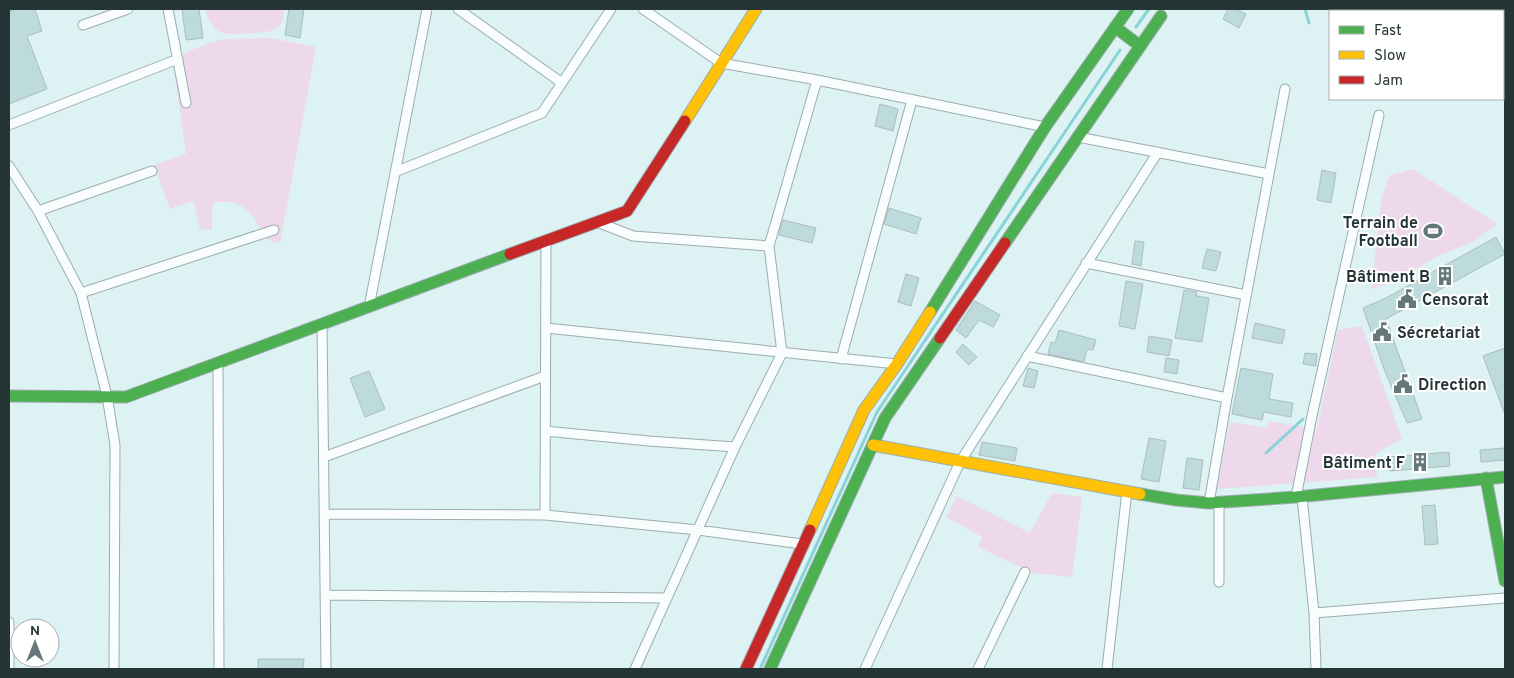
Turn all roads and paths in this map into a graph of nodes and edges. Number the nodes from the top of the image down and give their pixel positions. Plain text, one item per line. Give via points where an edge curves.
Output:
1 (128, 9) edge
2 (168, 9) edge
3 (426, 9) edge
4 (458, 9) edge
5 (611, 9) edge
6 (643, 9) edge
7 (756, 9) edge
8 (1128, 9) edge
9 (1161, 16) dead end
10 (83, 25) dead end
11 (1115, 27) junction
12 (1140, 46) junction
13 (178, 60) junction
14 (721, 63) junction
15 (817, 80) junction
16 (562, 83) junction
17 (1285, 89) dead end
18 (912, 100) junction
19 (186, 103) dead end
20 (1380, 115) dead end
21 (9, 125) edge
22 (1045, 127) junction
23 (1078, 137) junction
24 (1158, 152) junction
25 (9, 166) edge
26 (152, 171) dead end
27 (395, 172) junction
28 (1269, 174) junction
29 (38, 211) junction
30 (597, 222) junction
31 (274, 230) dead end
32 (546, 242) junction
33 (769, 246) junction
34 (1086, 263) junction
35 (81, 293) junction
36 (1246, 295) junction
37 (369, 307) junction
38 (322, 324) junction
39 (546, 328) junction
40 (782, 353) junction
41 (1027, 356) junction
42 (841, 359) junction
43 (218, 363) junction
44 (898, 364) junction
45 (546, 376) junction
46 (9, 396) edge
47 (107, 396) junction
48 (1227, 398) junction
49 (545, 431) junction
50 (873, 445) junction
51 (735, 447) junction
52 (324, 457) junction
53 (960, 462) junction
54 (1505, 477) edge
55 (1486, 478) junction
56 (1127, 491) junction
57 (1299, 497) junction
58 (1214, 502) junction
59 (324, 514) junction
60 (545, 515) junction
61 (698, 530) junction
62 (802, 544) junction
63 (1025, 572) dead end
64 (1505, 581) edge
65 (1219, 582) dead end
66 (325, 595) junction
67 (666, 598) junction
68 (1505, 598) edge
69 (1314, 613) junction
70 (9, 622) edge
71 (9, 669) edge
72 (114, 669) edge
73 (219, 669) edge
74 (326, 669) edge
75 (635, 669) edge
76 (746, 669) edge
77 (770, 669) edge
78 (865, 669) edge
79 (978, 669) edge
80 (1107, 669) edge
81 (1316, 669) edge

1 - 10 street
2 - 13 street
3 - 27 street
4 - 16 street
5 - 16 street
6 - 14 street
7 - 14 street
8 - 11 street
9 - 12 street
11 - 12 street
11 - 22 street
12 - 23 street
13 - 19 street
13 - 21 street
14 - 15 street
14 - 30 street via 627,211
15 - 18 street
15 - 33 street
16 - 27 street via 542,113
17 - 28 street
18 - 22 street
18 - 42 street
20 - 57 street via 1312,416
22 - 44 street
23 - 24 street
23 - 50 street via 885,418
24 - 28 street
24 - 34 street
25 - 29 street
26 - 29 street
27 - 37 street
28 - 36 street
29 - 35 street
30 - 32 street
30 - 33 street via 633,236
31 - 35 street
32 - 37 street
32 - 39 street
33 - 40 street
34 - 36 street
34 - 41 street
35 - 47 street
36 - 48 street
37 - 38 street
38 - 43 street
38 - 52 street
39 - 40 street
39 - 45 street
40 - 42 street
40 - 51 street
41 - 48 street
41 - 53 street
42 - 44 street
43 - 47 street via 126,397
43 - 73 street
44 - 62 street via 864,410
45 - 49 street
45 - 52 street
46 - 47 street
47 - 72 street via 115,445
48 - 58 street
49 - 51 street
49 - 60 street
50 - 53 street
50 - 77 street
51 - 61 street
52 - 59 street
53 - 56 street
53 - 78 street
54 - 55 street
55 - 57 street
55 - 64 street
56 - 58 street via 1176,500
56 - 80 street
57 - 58 street
57 - 69 street
58 - 65 street
59 - 60 street
59 - 66 street
60 - 61 street
61 - 62 street
61 - 67 street
62 - 76 street
63 - 79 street
66 - 67 street
66 - 74 street
67 - 75 street
68 - 69 street
69 - 81 street
70 - 71 street

